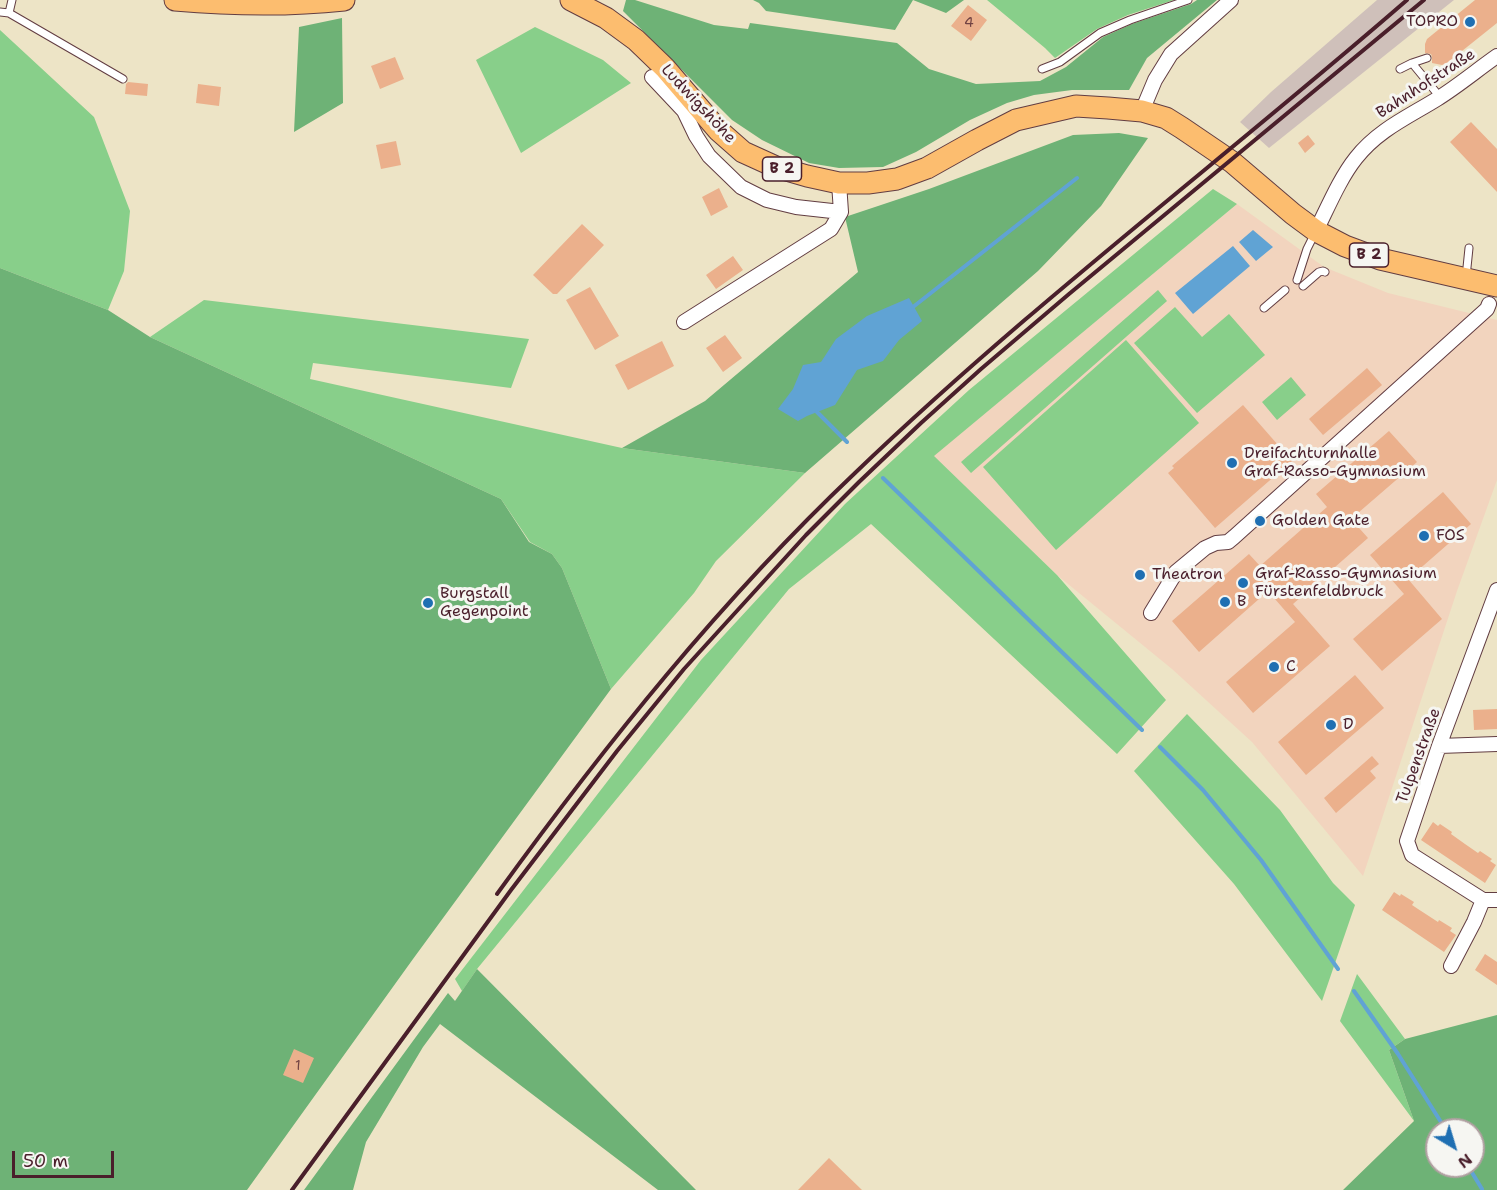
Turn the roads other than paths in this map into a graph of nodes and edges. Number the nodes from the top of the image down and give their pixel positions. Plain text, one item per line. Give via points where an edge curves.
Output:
1 (12, 0) edge
2 (175, 0) edge
3 (344, 0) edge
4 (571, 0) edge
5 (1188, 0) edge
6 (1231, 0) edge
7 (0, 12) edge
8 (9, 13) junction
9 (1497, 56) edge
10 (1427, 58) dead end
11 (1412, 63) junction
12 (1042, 69) dead end
13 (1400, 69) dead end
14 (652, 77) dead end
15 (123, 79) dead end
16 (1440, 97) junction
17 (1142, 111) junction
18 (839, 183) junction
19 (841, 212) junction
20 (1316, 231) junction
21 (1469, 248) dead end
22 (1325, 272) dead end
23 (1466, 279) junction
24 (1297, 280) dead end
25 (1303, 286) dead end
26 (1285, 290) dead end
27 (1493, 295) edge
28 (1264, 308) dead end
29 (684, 322) dead end
30 (1496, 594) edge
31 (1151, 613) dead end
32 (1497, 744) edge
33 (1439, 746) junction
34 (1490, 900) edge
35 (1451, 966) dead end

1 - 8 lane
2 - 3 main road via 280,4
4 - 18 main road, Ludwigshöhe / B 2 via 606,18 636,40 743,152 776,167
5 - 12 lane via 1100,33 1060,62
6 - 17 street via 1171,54
7 - 8 lane
8 - 15 lane
9 - 16 street, Bahnhofstraße
10 - 11 lane
11 - 13 lane
11 - 16 lane
14 - 19 street via 684,111 709,156 741,187 767,200
16 - 20 street, Bahnhofstraße via 1387,128 1355,158
17 - 18 main road, Ludwigshöhe / B 2 via 1076,106 1045,112 1016,120 927,168 897,179
17 - 20 main road, B 2 via 1166,118 1232,162
18 - 19 street
19 - 29 street via 831,229
20 - 23 main road, B 2 via 1380,259
20 - 24 lane
21 - 23 lane
22 - 25 lane via 1318,272
23 - 27 main road, B 2
26 - 28 lane
27 - 31 street via 1487,309 1234,537 1205,548 1176,572
30 - 33 street, Tulpenstraße
32 - 33 street
33 - 34 street, Tulpenstraße via 1407,841 1412,855
34 - 35 street, Tulpenstraße

